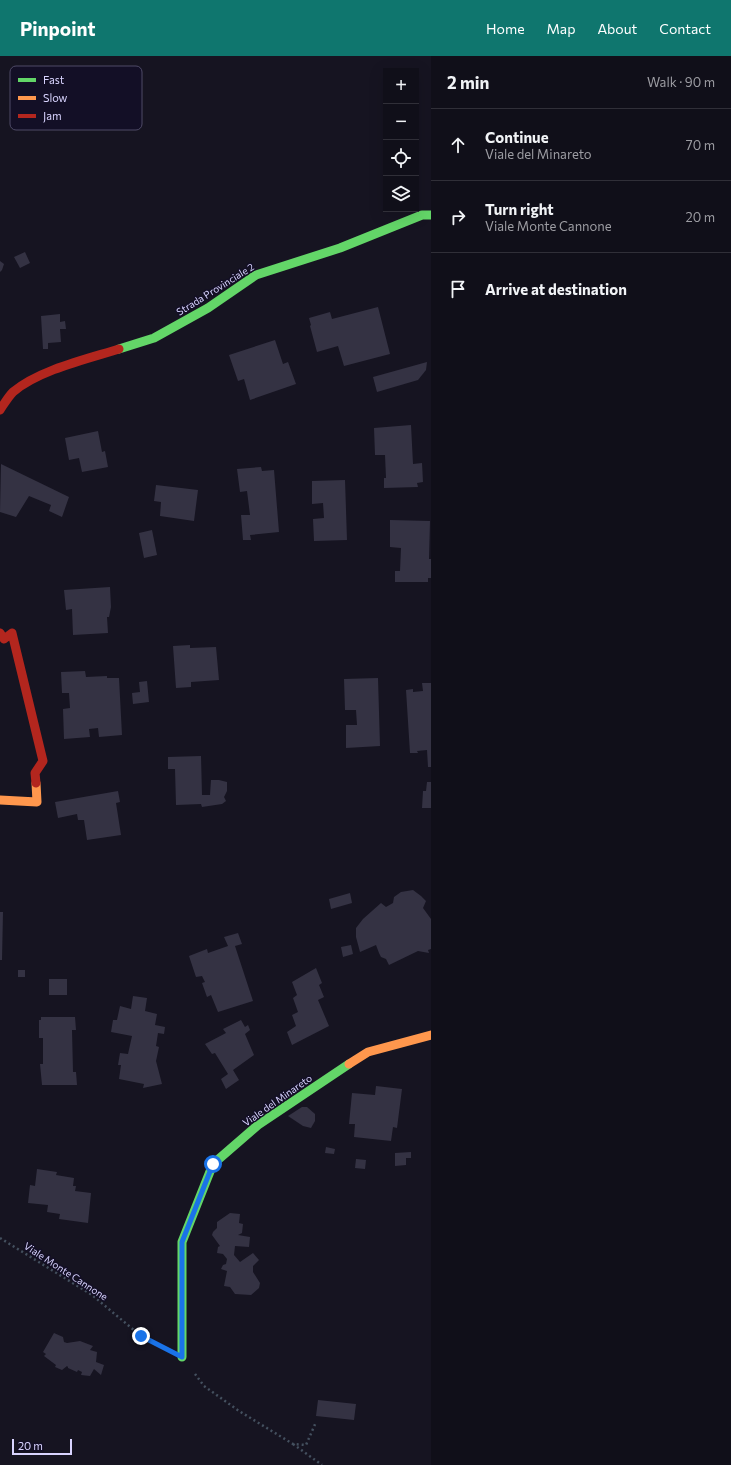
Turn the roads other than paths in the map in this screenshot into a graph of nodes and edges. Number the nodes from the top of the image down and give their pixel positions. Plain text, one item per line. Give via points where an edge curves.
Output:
1 (431, 215) edge
2 (0, 410) edge
3 (0, 634) edge
4 (0, 800) edge
5 (431, 1035) edge
6 (182, 1357) road end

1 - 2 street, Strada Provinciale 2 via 422,215 340,248 256,276 208,308 154,338 62,367 30,381 12,393
3 - 4 street via 4,639 12,633 42,761 35,773 37,802
5 - 6 street, Viale del Minareto via 368,1052 258,1125 213,1164 182,1242

